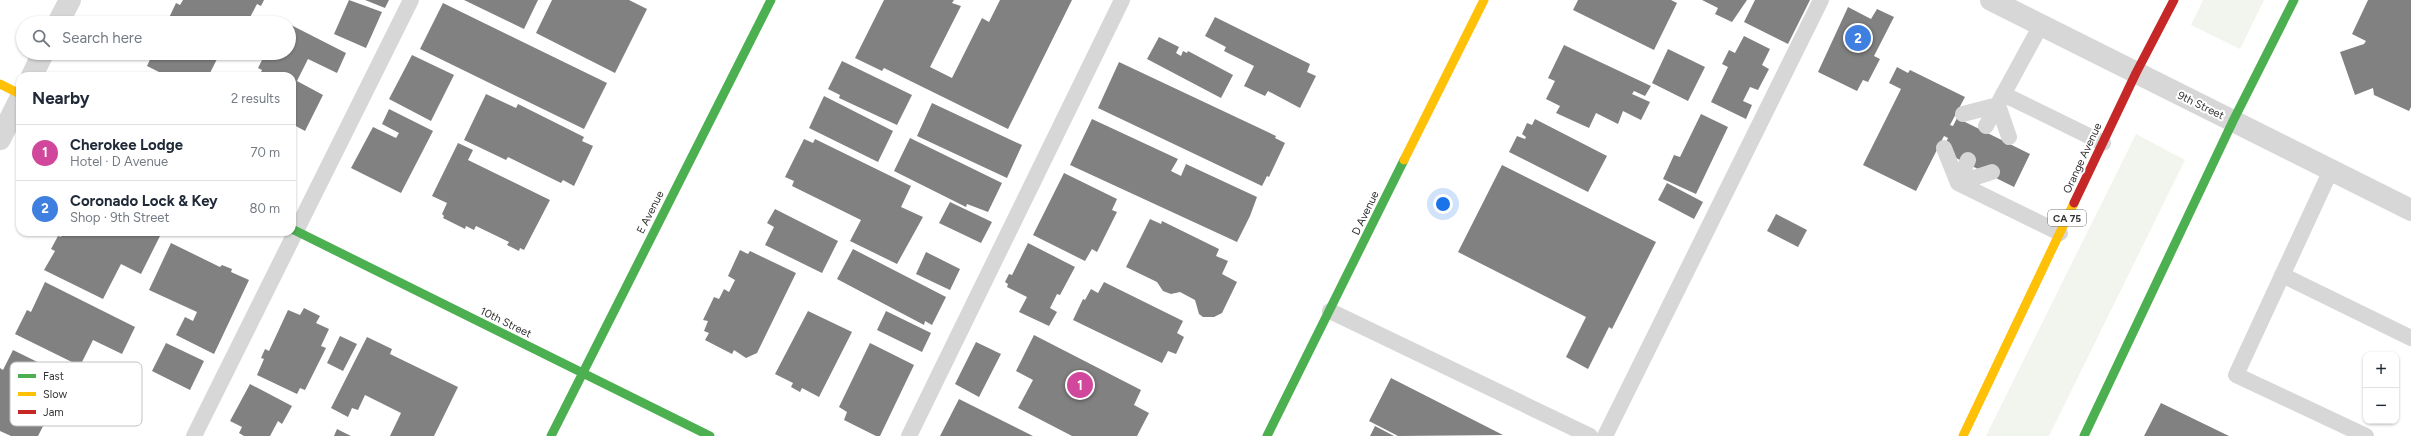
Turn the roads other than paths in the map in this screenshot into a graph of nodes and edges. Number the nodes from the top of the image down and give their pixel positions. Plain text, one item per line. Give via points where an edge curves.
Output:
1 (70, 0) edge
2 (412, 0) edge
3 (771, 0) edge
4 (1122, 0) edge
5 (1484, 0) edge
6 (1821, 0) edge
7 (1991, 0) edge
8 (2174, 0) edge
9 (2294, 0) edge
10 (62, 16) edge
11 (2041, 25) junction
12 (40, 60) edge
13 (34, 72) edge
14 (2136, 73) junction
15 (0, 84) edge
16 (16, 92) edge
17 (2000, 99) junction
18 (16, 107) edge
19 (1963, 114) dead end
20 (2233, 121) junction
21 (1986, 126) dead end
22 (2009, 137) dead end
23 (0, 139) edge
24 (2103, 143) junction
25 (1944, 148) dead end
26 (1968, 160) dead end
27 (2331, 170) junction
28 (1992, 172) dead end
29 (1958, 184) junction
30 (2411, 210) edge
31 (296, 226) edge
32 (296, 231) edge
33 (2060, 232) junction
34 (291, 236) edge
35 (2282, 275) junction
36 (1330, 311) junction
37 (2411, 338) edge
38 (582, 372) junction
39 (194, 436) edge
40 (551, 436) edge
41 (710, 436) edge
42 (909, 436) edge
43 (1268, 436) edge
44 (1590, 436) edge
45 (1605, 436) edge
46 (1963, 436) edge
47 (2084, 436) edge
48 (2366, 436) edge

1 - 10 street
2 - 31 lane
3 - 38 main road, E Avenue
4 - 42 lane
5 - 36 main road, D Avenue
6 - 45 lane
7 - 11 street, 9th Street
8 - 14 main road, Orange Avenue / CA 75
9 - 20 main road
11 - 14 street, 9th Street
11 - 17 lane
12 - 13 street
14 - 20 street, 9th Street
14 - 24 main road, Orange Avenue / CA 75
15 - 16 main road
17 - 19 lane
17 - 21 lane
17 - 22 lane
17 - 24 lane
18 - 23 street
20 - 27 street, 9th Street
20 - 47 main road
24 - 33 main road, Orange Avenue / CA 75
25 - 29 lane
26 - 29 lane
27 - 30 street, 9th Street
27 - 35 lane
28 - 29 lane
29 - 33 lane
32 - 38 main road, 10th Street
33 - 46 main road, Orange Avenue / CA 75
34 - 39 lane
35 - 37 lane
35 - 48 lane via 2236,375
36 - 43 main road, D Avenue
36 - 44 lane
38 - 40 main road, E Avenue
38 - 41 main road, 10th Street

